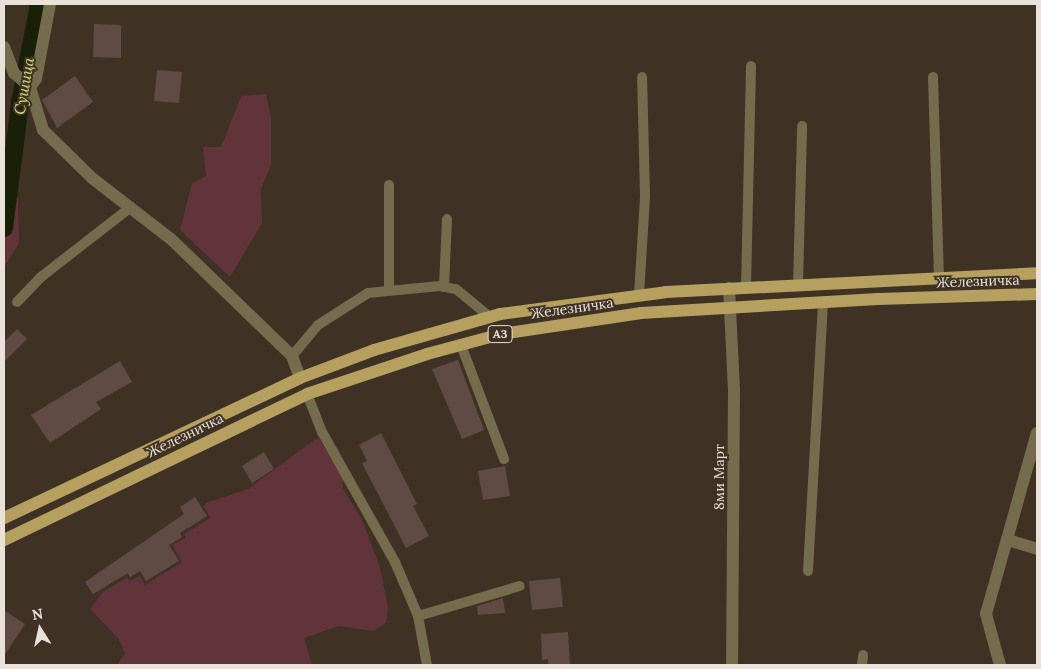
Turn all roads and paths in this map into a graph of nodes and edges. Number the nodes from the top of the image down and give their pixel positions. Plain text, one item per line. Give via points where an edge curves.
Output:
1 (50, 4) edge
2 (4, 47) edge
3 (751, 66) dead end
4 (642, 77) dead end
5 (933, 77) dead end
6 (30, 87) junction
7 (802, 126) dead end
8 (389, 186) dead end
9 (131, 207) junction
10 (447, 219) dead end
11 (1037, 273) edge
12 (939, 277) junction
13 (798, 284) junction
14 (444, 286) junction
15 (746, 287) junction
16 (729, 288) junction
17 (389, 290) junction
18 (1037, 294) edge
19 (639, 295) junction
20 (17, 302) dead end
21 (823, 303) junction
22 (731, 308) junction
23 (490, 317) junction
24 (461, 345) junction
25 (292, 356) junction
26 (300, 378) junction
27 (307, 394) junction
28 (1037, 432) edge
29 (504, 459) dead end
30 (4, 518) edge
31 (4, 540) edge
32 (1008, 540) junction
33 (1037, 549) edge
34 (808, 571) dead end
35 (520, 586) dead end
36 (418, 616) junction
37 (427, 665) edge
38 (732, 665) edge
39 (1000, 665) edge

1 - 6 street via 36,79
2 - 6 street via 14,73
3 - 15 lane
4 - 19 lane via 645,196
5 - 12 lane
6 - 9 street via 43,130 73,161
7 - 13 lane
8 - 17 lane
9 - 20 lane via 41,278
9 - 25 street via 172,239
10 - 14 lane
11 - 12 main road, Железничка / A3
12 - 13 main road, Железничка / A3
13 - 15 main road, Железничка / A3
14 - 17 lane
14 - 23 lane via 470,298
15 - 16 main road, Железничка / A3
16 - 19 main road, Железничка / A3
16 - 22 street, 8ми Март
17 - 25 lane via 368,293 318,325
18 - 21 main road, Железничка / A3
19 - 23 main road, Железничка / A3
21 - 22 main road, Железничка / A3
21 - 34 lane
22 - 24 main road, Железничка / A3 via 566,323
22 - 38 street, 8ми Март via 735,563
23 - 26 main road, Железничка / A3 via 374,350
24 - 27 main road, Железничка / A3
24 - 29 lane
25 - 26 street
26 - 27 main road
26 - 30 main road, Железничка / A3
27 - 31 main road, Железничка / A3
27 - 36 lane via 322,432 395,562
28 - 32 street
32 - 33 street
32 - 39 street via 986,614
35 - 36 lane
36 - 37 lane

